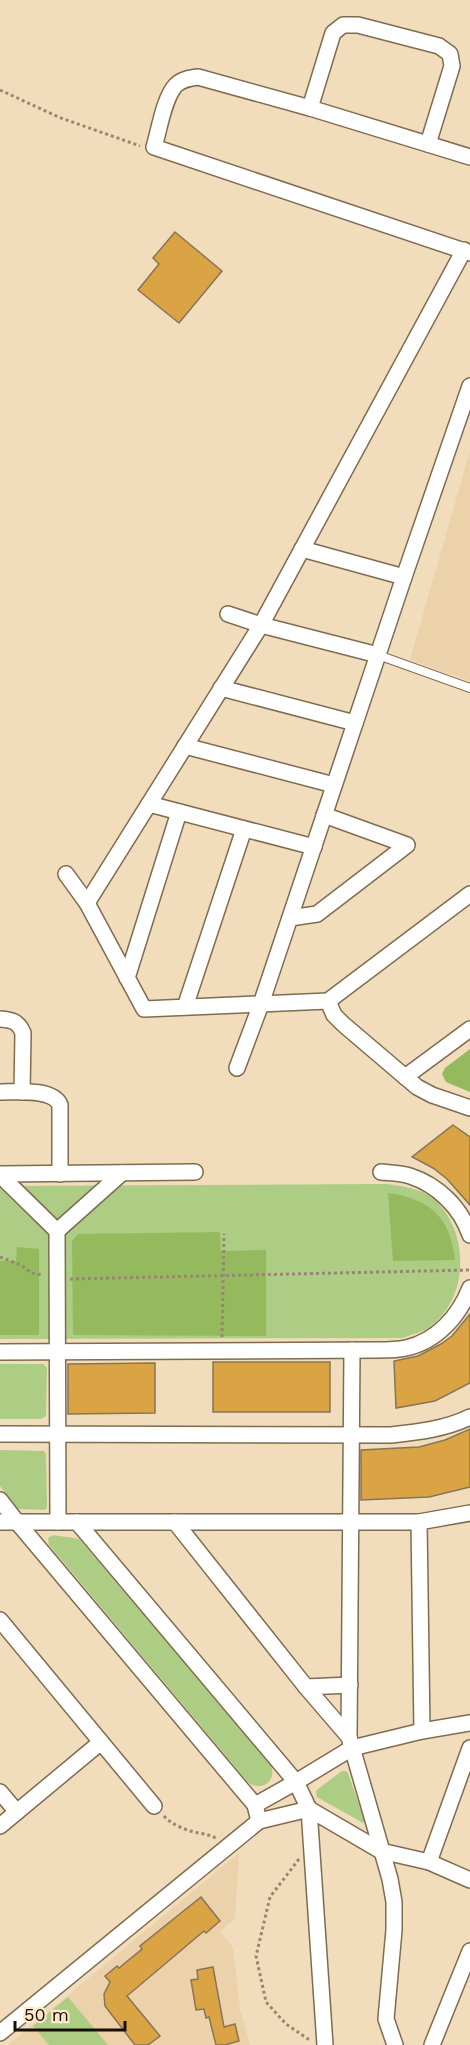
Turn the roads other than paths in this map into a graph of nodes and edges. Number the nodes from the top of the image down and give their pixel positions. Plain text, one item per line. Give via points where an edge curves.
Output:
1 (310, 108) junction
2 (428, 144) junction
3 (470, 157) edge
4 (467, 252) edge
5 (470, 386) edge
6 (302, 549) junction
7 (404, 577) junction
8 (228, 614) dead end
9 (261, 625) junction
10 (378, 655) junction
11 (221, 688) junction
12 (470, 688) edge
13 (355, 723) junction
14 (185, 746) junction
15 (334, 785) junction
16 (149, 804) junction
17 (179, 812) junction
18 (324, 815) junction
19 (244, 829) junction
20 (314, 847) junction
21 (66, 874) dead end
22 (470, 894) edge
23 (87, 903) junction
24 (290, 918) junction
25 (127, 978) junction
26 (328, 1001) junction
27 (261, 1004) junction
28 (185, 1007) junction
29 (0, 1019) edge
30 (470, 1029) edge
31 (237, 1068) dead end
32 (405, 1077) junction
33 (0, 1092) edge
34 (22, 1092) junction
35 (470, 1107) edge
36 (381, 1172) dead end
37 (122, 1173) junction
38 (195, 1173) dead end
39 (60, 1174) junction
40 (0, 1175) edge
41 (57, 1231) junction
42 (470, 1235) edge
43 (470, 1288) edge
44 (352, 1350) junction
45 (0, 1352) edge
46 (57, 1352) junction
47 (470, 1417) edge
48 (0, 1434) edge
49 (58, 1434) junction
50 (351, 1435) junction
51 (0, 1500) edge
52 (470, 1513) edge
53 (0, 1522) edge
54 (17, 1522) junction
55 (58, 1522) junction
56 (77, 1522) junction
57 (175, 1522) junction
58 (350, 1522) junction
59 (419, 1522) junction
60 (0, 1620) edge
61 (350, 1685) junction
62 (306, 1687) junction
63 (470, 1723) edge
64 (422, 1731) junction
65 (101, 1742) junction
66 (351, 1742) junction
67 (470, 1748) edge
68 (296, 1782) junction
69 (0, 1791) edge
70 (255, 1804) junction
71 (154, 1806) road end
72 (309, 1809) junction
73 (17, 1812) junction
74 (259, 1821) junction
75 (0, 1826) edge
76 (381, 1851) junction
77 (429, 1862) junction
78 (470, 1880) edge
79 (470, 1951) edge
80 (0, 2033) edge
81 (325, 2045) edge
82 (394, 2045) edge
83 (432, 2045) edge

1 - 2 street
1 - 2 street via 333,33 343,25 358,25 439,46 450,54 452,66
1 - 4 street via 198,77 184,80 170,94 154,147
2 - 3 street
4 - 6 street
5 - 7 street
6 - 7 street
6 - 9 street
7 - 10 street
8 - 9 street
9 - 10 street
9 - 11 street
10 - 12 lane
10 - 13 street
11 - 13 street
11 - 14 street
13 - 15 street
14 - 15 street
14 - 16 street
15 - 18 street
16 - 17 street
16 - 23 street
17 - 19 street
17 - 25 street
18 - 20 street
18 - 24 street via 407,845 317,914
19 - 20 street
19 - 28 street
20 - 24 street
21 - 23 street
22 - 26 street
23 - 25 street
24 - 27 street
25 - 28 street via 144,1009
26 - 27 street
26 - 32 street via 343,1024
27 - 28 street
27 - 31 street
29 - 34 street via 14,1021 23,1033
30 - 32 street
32 - 35 street via 432,1095
33 - 34 street
34 - 39 street via 50,1094 58,1100
36 - 42 street via 410,1176 436,1188 456,1207
37 - 38 street
37 - 39 street
37 - 41 street
39 - 40 street
40 - 41 street
41 - 46 street
43 - 44 street via 456,1316 434,1336 407,1348
44 - 46 street
44 - 50 street
45 - 46 street
46 - 49 street
47 - 50 street via 430,1431
48 - 49 street
49 - 50 street
49 - 55 street
50 - 58 street
51 - 54 street
52 - 59 street
53 - 54 street
54 - 55 street
54 - 70 street
55 - 56 street
56 - 57 street
56 - 68 street
57 - 58 street
57 - 62 street
58 - 59 street
58 - 61 street
59 - 64 street
60 - 65 street
61 - 62 street
61 - 66 street
62 - 66 street
63 - 64 street
64 - 66 street
65 - 71 street
65 - 73 street
66 - 68 street
66 - 76 street
67 - 77 street
68 - 70 street
68 - 72 street
69 - 73 street
70 - 74 street
72 - 74 street
72 - 76 street
72 - 81 street
73 - 75 street
74 - 80 street
76 - 77 street
76 - 82 street via 394,1902 386,2019
77 - 78 street
79 - 83 street

